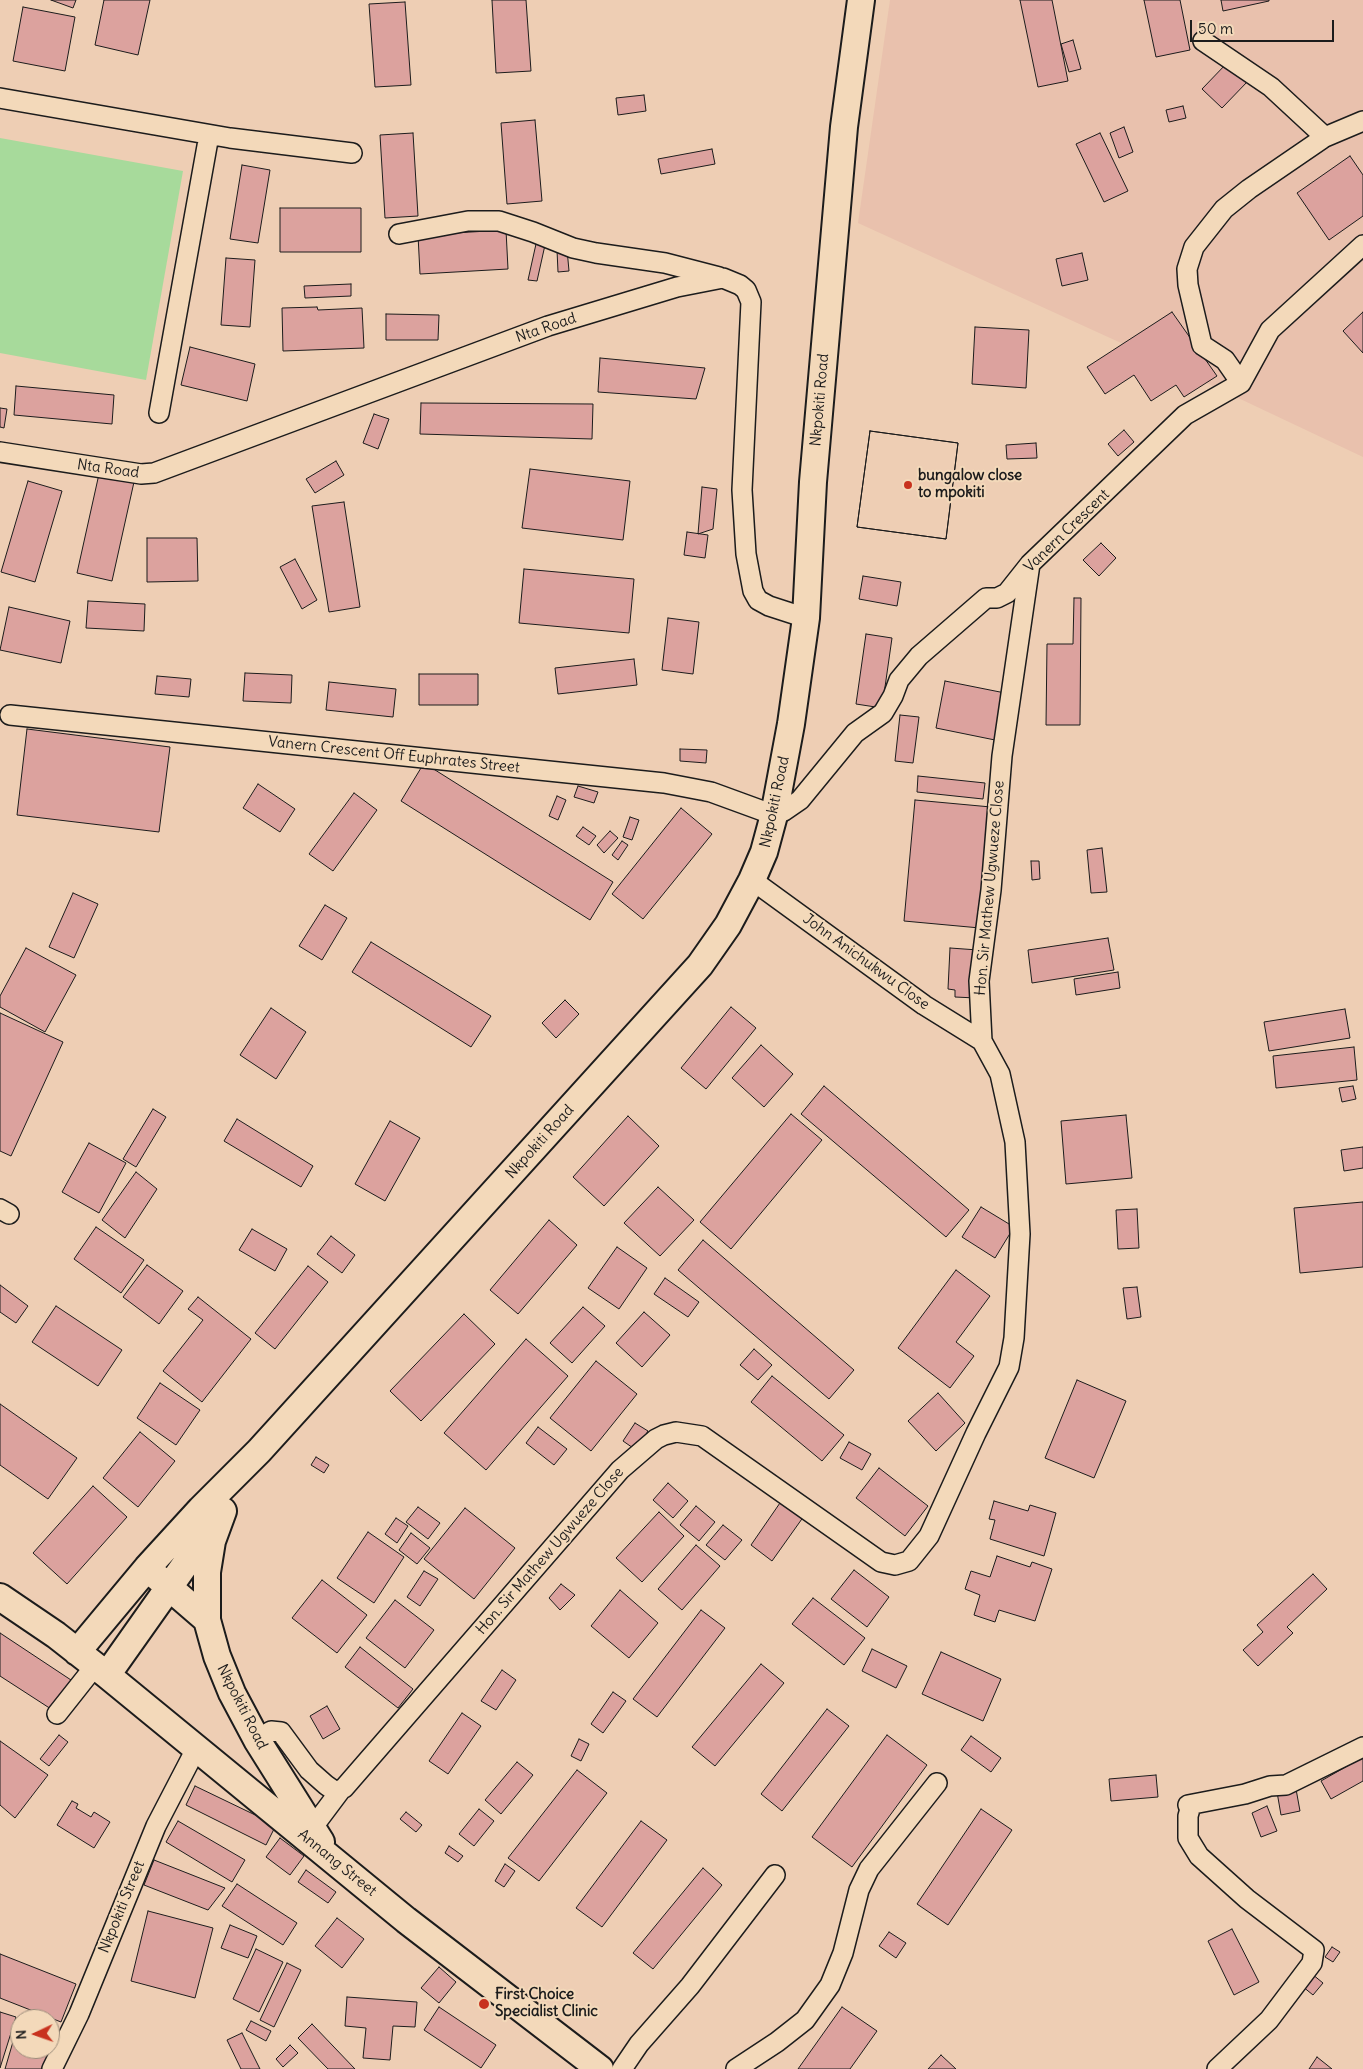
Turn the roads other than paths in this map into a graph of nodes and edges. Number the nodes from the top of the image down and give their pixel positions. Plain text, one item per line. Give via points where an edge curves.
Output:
1 (862, 0) edge
2 (1203, 41) dead end
3 (0, 98) edge
4 (1363, 121) edge
5 (210, 135) junction
6 (1325, 137) junction
7 (352, 153) dead end
8 (400, 234) dead end
9 (1363, 245) edge
10 (724, 278) junction
11 (1241, 383) junction
12 (159, 413) dead end
13 (0, 452) edge
14 (1030, 564) junction
15 (806, 618) junction
16 (10, 715) dead end
17 (774, 815) junction
18 (752, 880) junction
19 (982, 1041) junction
20 (259, 1451) junction
21 (223, 1511) junction
22 (147, 1568) junction
23 (169, 1588) junction
24 (0, 1597) edge
25 (207, 1620) junction
26 (93, 1664) junction
27 (57, 1714) dead end
28 (257, 1740) junction
29 (197, 1747) junction
30 (1363, 1747) edge
31 (937, 1783) dead end
32 (340, 1791) junction
33 (313, 1827) junction
34 (330, 1858) junction
35 (775, 1875) dead end
36 (52, 2069) edge
37 (600, 2069) edge
38 (622, 2069) edge
39 (736, 2069) edge
40 (1217, 2069) edge

1 - 15 main road, Nkpokiti Road via 844,126 814,472
2 - 6 street via 1271,87
3 - 5 street
4 - 6 street
5 - 7 street
5 - 12 street
6 - 11 street via 1224,209 1194,247 1188,285 1202,345 1225,360
8 - 10 street via 468,221 499,221 573,248 665,263
9 - 11 street via 1270,330
10 - 13 street, Nta Road via 677,287 548,326 154,473 141,474
10 - 15 street via 746,290 750,302 742,490 746,554 753,591 758,600 769,606
11 - 14 street, Vanern Crescent via 1185,415
14 - 17 street, Vanern Crescent via 1007,592 997,598 986,598 919,656 900,680 883,713 855,733 800,800
14 - 19 street, Hon. Sir Mathew Ugwueze Close via 1002,756 991,890 979,981
15 - 17 main road, Nkpokiti Road
16 - 17 street, Vanern Crescent Off Euphrates Street via 664,783 711,792
17 - 18 main road, Nkpokiti Road
18 - 19 street, John Anichukwu Close via 924,1005
18 - 20 main road, Nkpokiti Road via 728,925 700,965
19 - 32 street, Hon. Sir Mathew Ugwueze Close via 1000,1074 1015,1142 1020,1234 1014,1338 1009,1367 929,1536 909,1561 895,1565 881,1562 702,1436 676,1432 664,1435 620,1470
20 - 21 main road
20 - 22 main road
21 - 23 main road
21 - 25 main road, Nkpokiti Road via 212,1540
22 - 23 main road
22 - 26 main road
23 - 25 main road
23 - 26 main road
24 - 26 main road, Annang Street
25 - 28 main road, Nkpokiti Road via 232,1693
26 - 27 street
26 - 29 main road, Annang Street
28 - 32 street via 272,1731 281,1732 310,1770 336,1792
28 - 33 main road, Nkpokiti Road
29 - 34 main road, Annang Street
29 - 36 street, Nkpokiti Street via 156,1826 79,2014
30 - 40 street via 1286,1785 1188,1806 1188,1838 1199,1856 1246,1900 1314,1950 1312,1962 1269,2020
31 - 39 street via 869,1869 859,1890 843,1953 830,1985 805,2020
32 - 33 street, Hon. Sir Mathew Ugwueze Close
33 - 34 main road, Nkpokiti Road
34 - 37 main road, Annang Street
35 - 38 street

